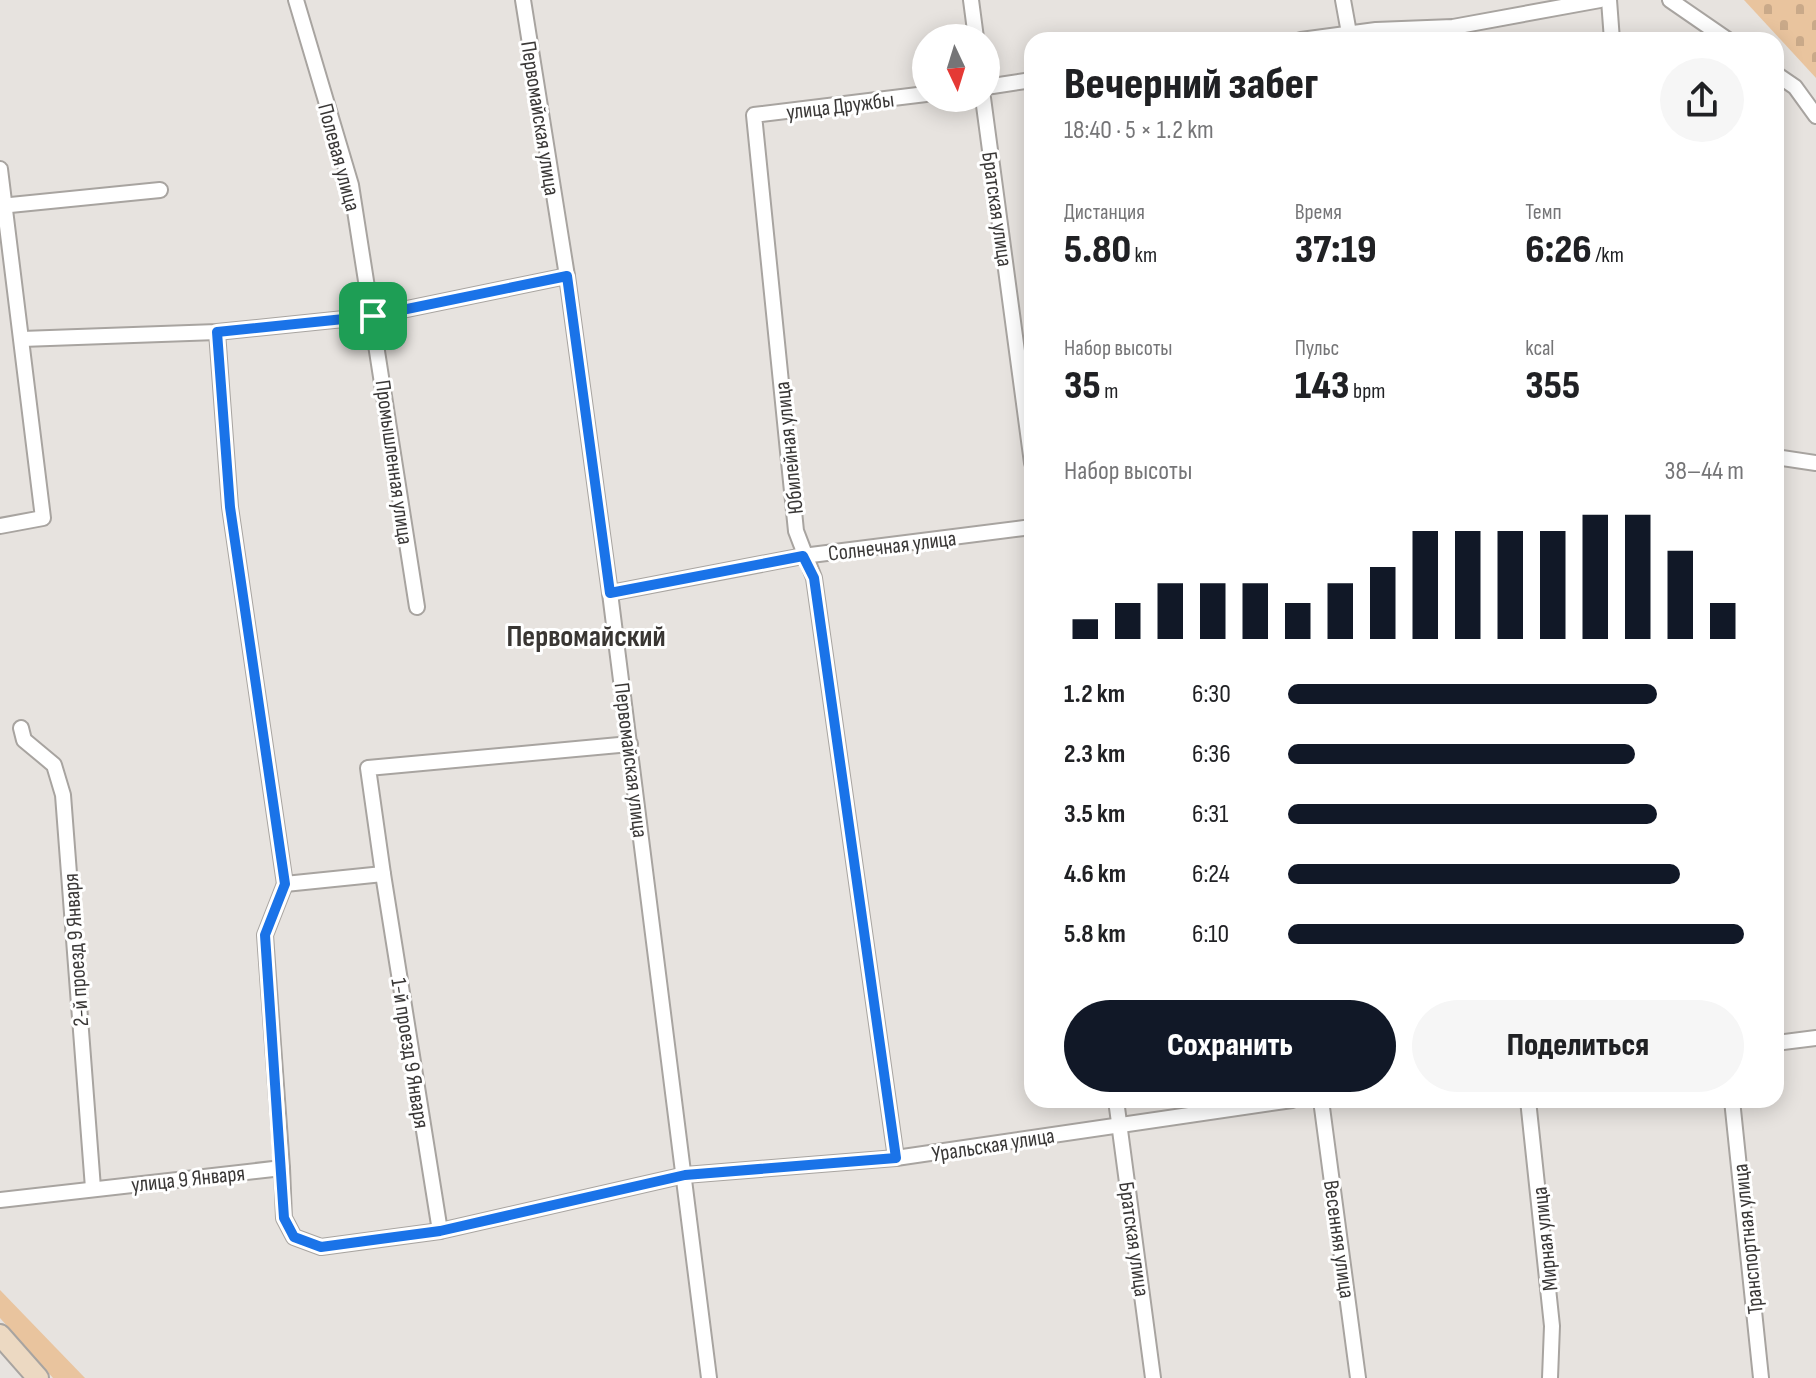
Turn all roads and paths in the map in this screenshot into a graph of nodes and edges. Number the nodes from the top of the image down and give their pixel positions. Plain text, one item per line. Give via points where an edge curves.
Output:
1 (296, 0) edge
2 (523, 0) edge
3 (971, 0) edge
4 (1343, 0) edge
5 (1600, 0) edge
6 (1609, 0) edge
7 (1670, 0) edge
8 (974, 24) edge
9 (1349, 32) edge
10 (1405, 32) edge
11 (1611, 32) edge
12 (1716, 32) edge
13 (1784, 79) edge
14 (1024, 81) edge
15 (1000, 85) edge
16 (912, 96) edge
17 (985, 112) edge
18 (754, 115) joint
19 (1816, 116) edge
20 (0, 169) edge
21 (160, 190) dead end
22 (3, 206) edge
23 (567, 276) junction
24 (373, 316) junction
25 (217, 332) junction
26 (22, 339) junction
27 (1024, 403) edge
28 (1784, 458) edge
29 (1816, 463) edge
30 (0, 526) edge
31 (1024, 528) edge
32 (803, 556) junction
33 (610, 593) junction
34 (417, 607) dead end
35 (21, 728) dead end
36 (630, 744) junction
37 (383, 874) junction
38 (285, 884) junction
39 (1816, 1038) edge
40 (1784, 1042) edge
41 (1117, 1108) edge
42 (1237, 1108) edge
43 (1322, 1108) edge
44 (1529, 1108) edge
45 (1733, 1108) edge
46 (1119, 1125) junction
47 (896, 1158) junction
48 (282, 1168) junction
49 (685, 1175) junction
50 (93, 1188) junction
51 (0, 1200) edge
52 (440, 1231) junction
53 (0, 1335) edge
54 (38, 1378) edge
55 (709, 1378) edge
56 (1153, 1378) edge
57 (1358, 1378) edge
58 (1550, 1378) edge
59 (1761, 1378) edge

1 - 24 street, Полевая улица via 351,185
2 - 23 street, Первомайская улица
3 - 8 street
4 - 9 street
5 - 10 street
6 - 11 street
7 - 12 street
13 - 19 street
14 - 15 street
16 - 18 street, улица Дружбы
17 - 27 street, Братская улица
18 - 32 street, Юбилейная улица via 796,531
20 - 22 street
21 - 22 street
22 - 26 street
23 - 24 street
23 - 33 street, Первомайская улица
24 - 25 street
24 - 34 street, Промышленная улица
25 - 26 street
25 - 38 street via 230,507
26 - 30 street via 43,518
28 - 29 street
31 - 32 street, Солнечная улица
32 - 33 street, Солнечная улица
32 - 47 street, Юбилейная улица via 814,578
33 - 36 street, Первомайская улица
35 - 50 street, 2-й проезд 9 Января via 24,740 54,765 63,795
36 - 37 street via 368,768
36 - 49 street, Первомайская улица
37 - 38 street
37 - 52 street, 1-й проезд 9 Января
38 - 48 street via 265,935
39 - 40 street
41 - 46 street, Братская улица
42 - 46 street, Уральская улица
43 - 57 street, Весенняя улица
44 - 58 street, Мирная улица via 1552,1326
45 - 59 street, Транспортная улица
46 - 47 street, Уральская улица
46 - 56 street, Братская улица
47 - 49 street, Уральская улица
48 - 50 street, улица 9 Января
48 - 52 street, Уральская улица via 284,1218 294,1237 321,1247
49 - 52 street, Уральская улица
49 - 55 street, Первомайская улица
50 - 51 street, улица 9 Января
53 - 54 main road

